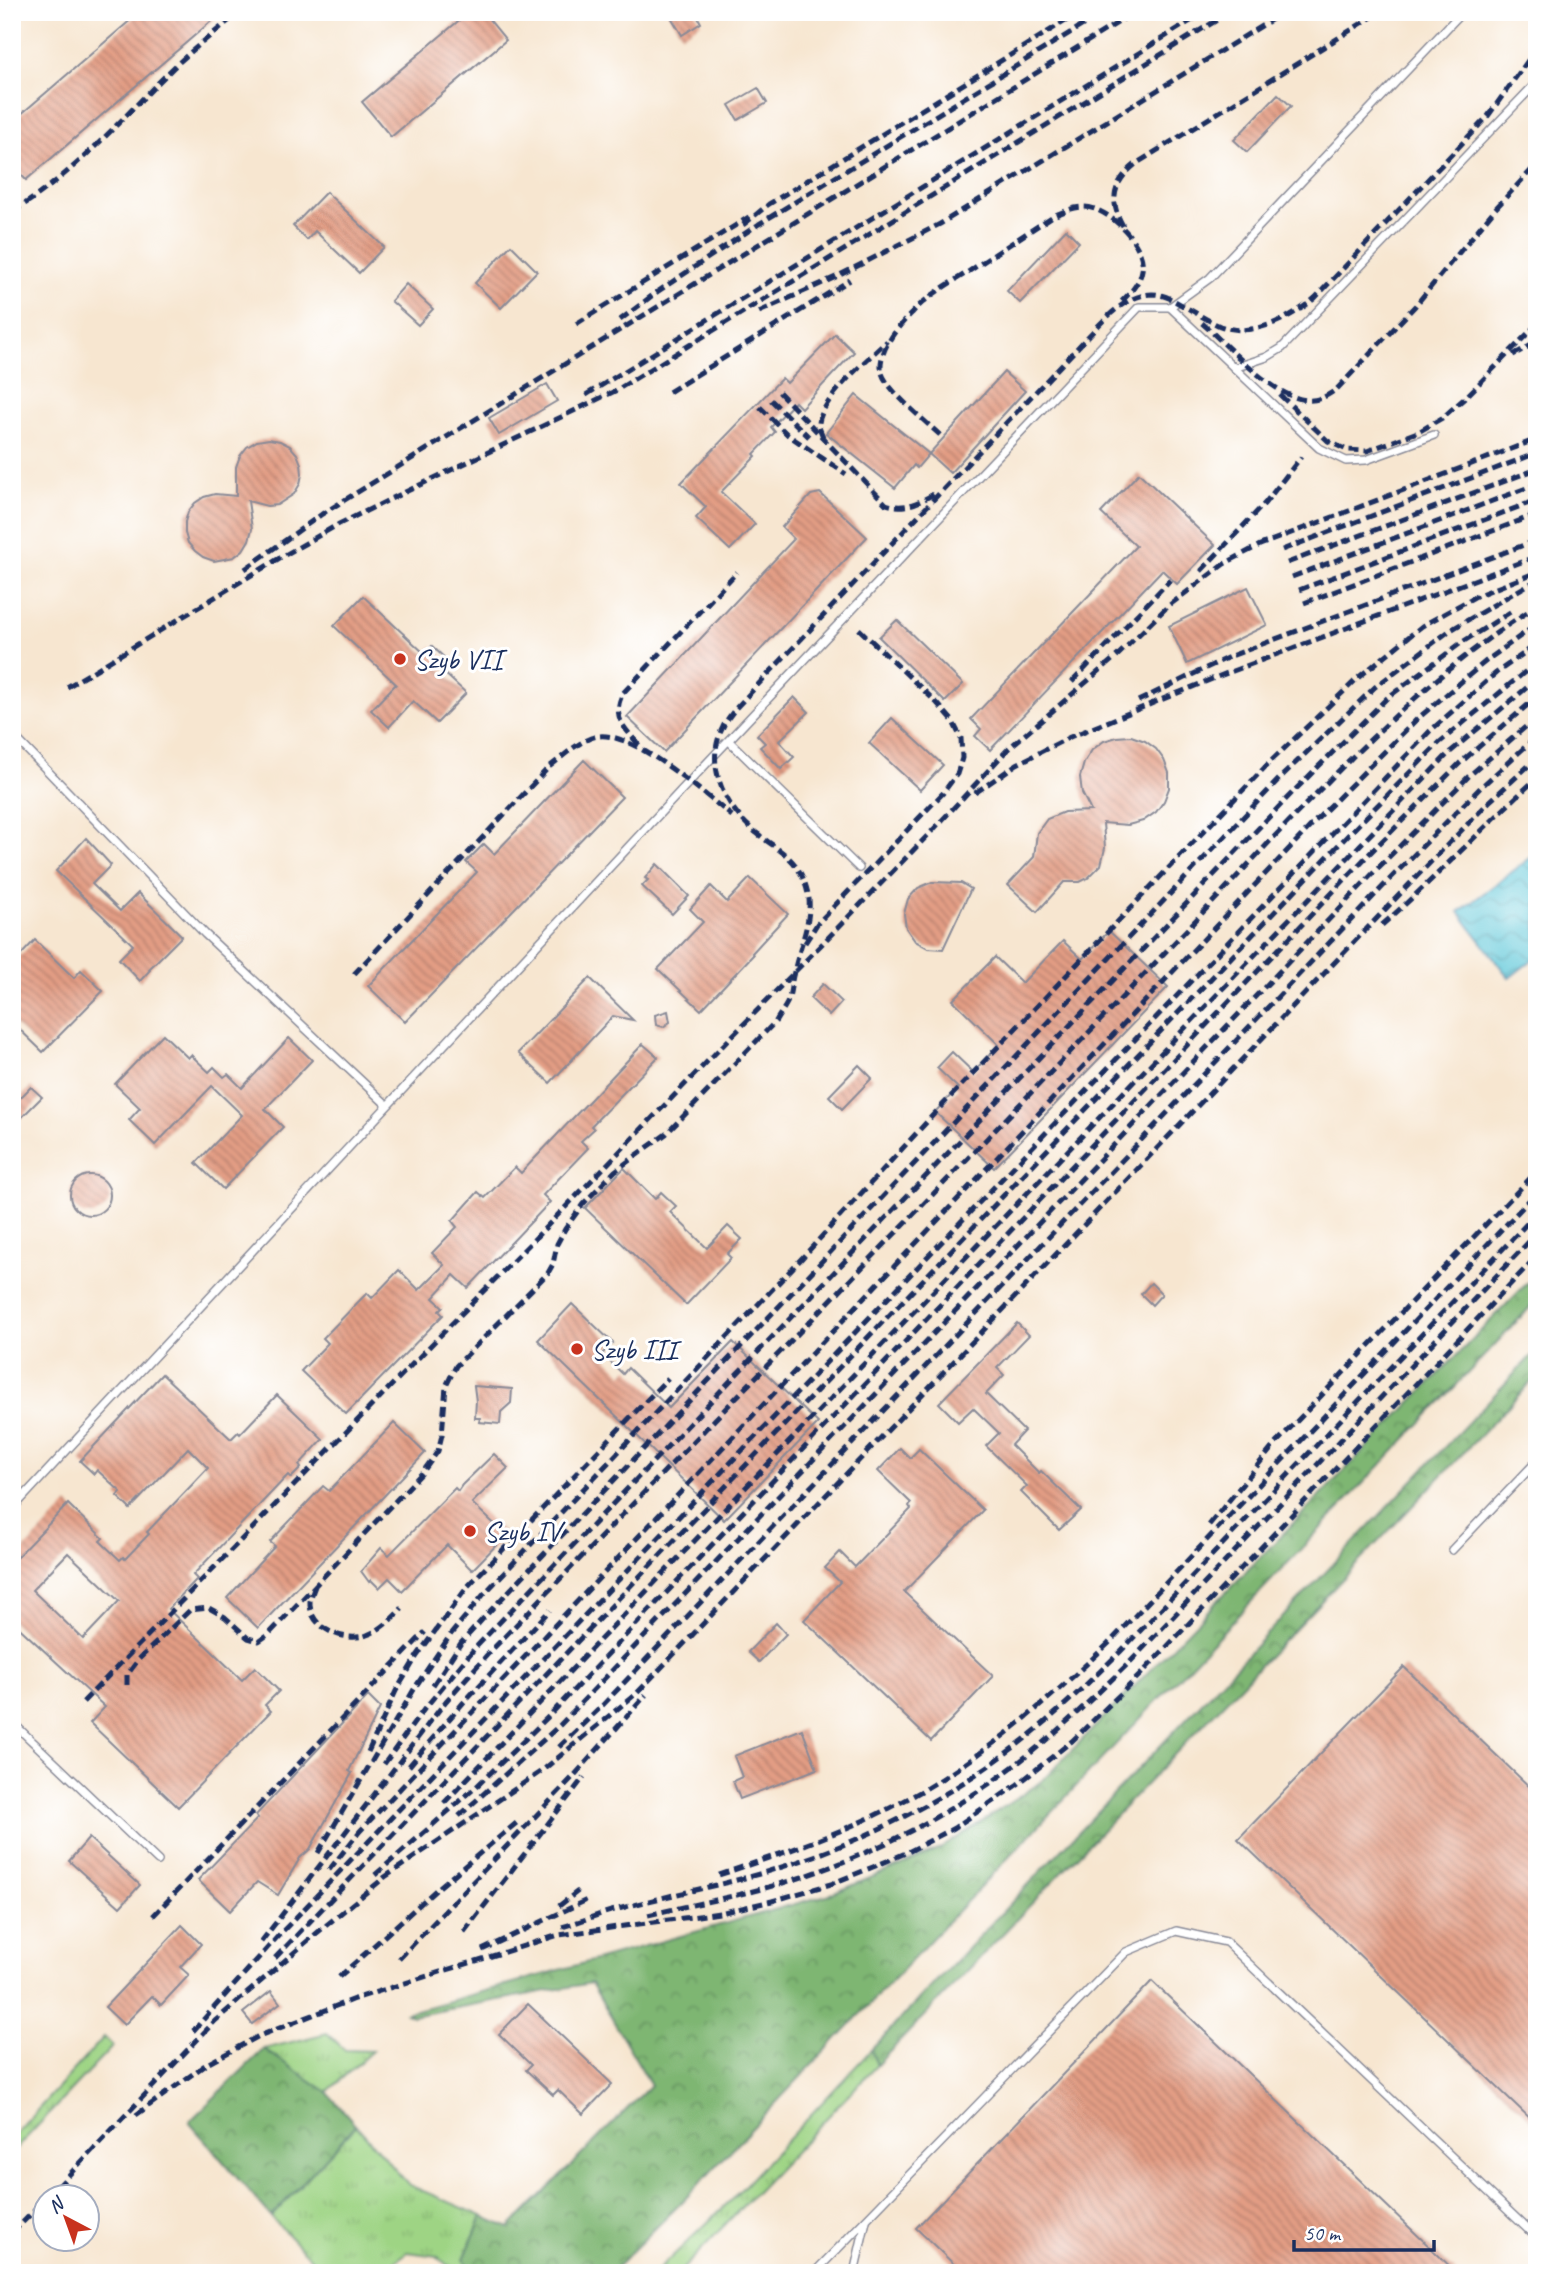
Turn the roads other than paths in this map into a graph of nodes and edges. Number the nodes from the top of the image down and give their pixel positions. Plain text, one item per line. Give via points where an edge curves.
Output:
1 (1462, 12) edge
2 (1537, 82) edge
3 (1170, 307) junction
4 (1234, 368) junction
5 (1434, 435) dead end
6 (12, 734) edge
7 (729, 741) junction
8 (859, 868) dead end
9 (387, 1105) junction
10 (1537, 1461) edge
11 (12, 1509) edge
12 (1452, 1550) dead end
13 (12, 1722) edge
14 (158, 1861) dead end
15 (866, 2221) junction
16 (1537, 2238) edge
17 (814, 2273) edge
18 (854, 2273) edge

1 - 3 lane via 1210,278
2 - 4 lane via 1282,348
3 - 4 lane
3 - 7 lane via 1139,307
4 - 5 lane via 1318,448 1346,461 1366,460
6 - 9 lane via 205,934
7 - 8 lane
7 - 9 lane
9 - 11 lane
10 - 12 lane
13 - 14 lane
15 - 16 lane via 1126,1952 1176,1931 1226,1942
15 - 17 lane
15 - 18 lane

